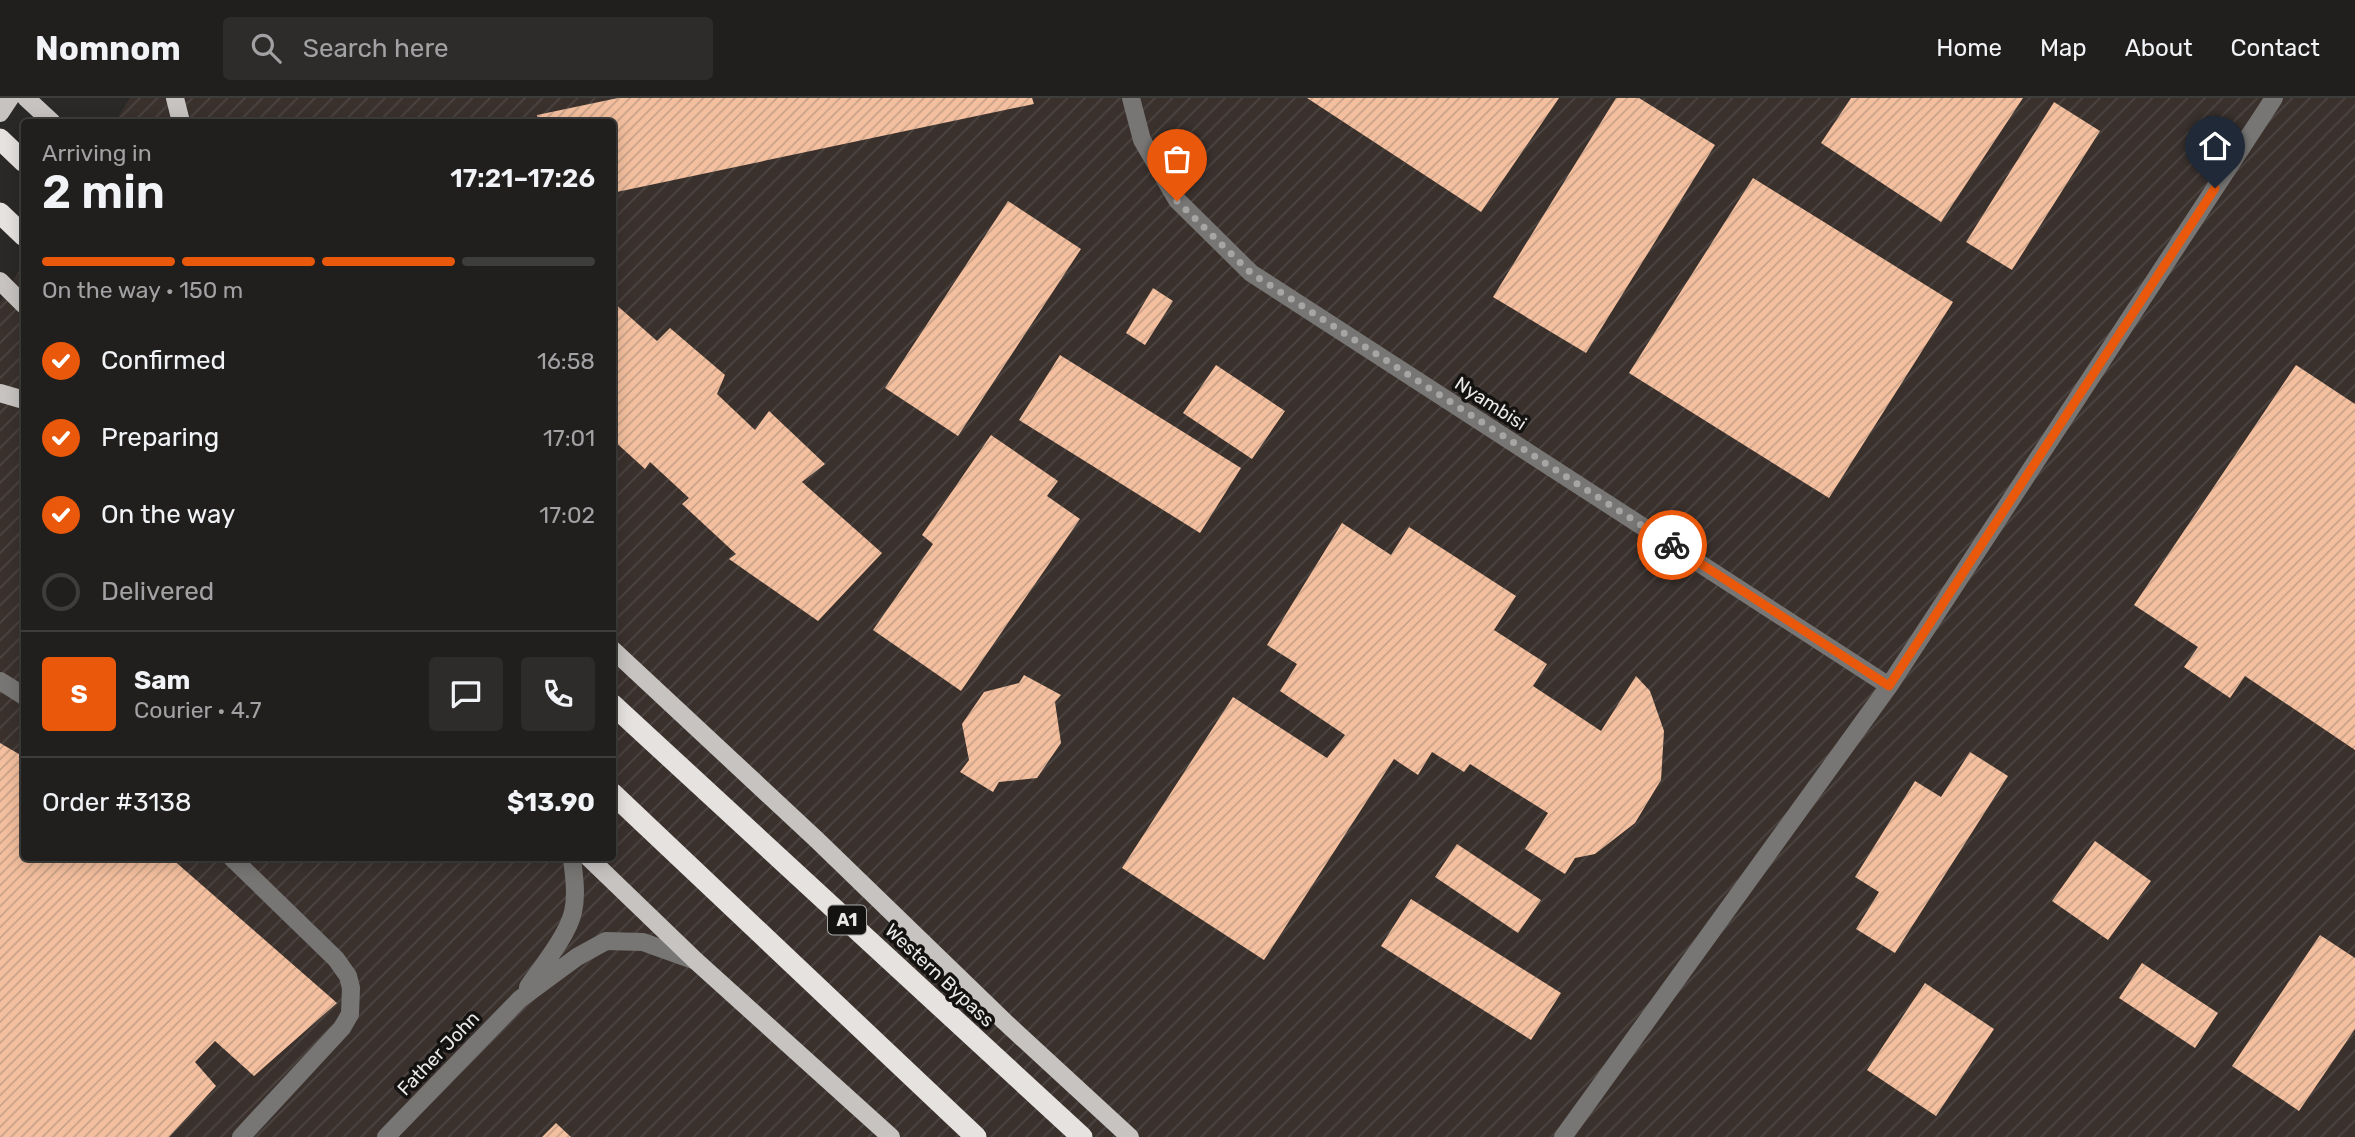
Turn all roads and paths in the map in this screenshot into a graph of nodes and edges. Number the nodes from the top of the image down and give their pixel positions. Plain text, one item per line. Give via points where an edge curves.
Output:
1 (10, 98) edge
2 (26, 98) edge
3 (175, 98) edge
4 (1131, 98) edge
5 (2274, 98) edge
6 (0, 113) edge
7 (49, 119) edge
8 (180, 119) edge
9 (0, 139) edge
10 (21, 159) edge
11 (0, 213) edge
12 (21, 232) edge
13 (0, 281) edge
14 (21, 301) edge
15 (0, 393) edge
16 (21, 399) edge
17 (616, 653) edge
18 (0, 681) edge
19 (1889, 686) junction
20 (21, 694) edge
21 (616, 708) edge
22 (616, 797) edge
23 (235, 861) edge
24 (572, 861) edge
25 (592, 861) edge
26 (696, 961) junction
27 (520, 999) junction
28 (241, 1137) edge
29 (386, 1137) edge
30 (891, 1137) edge
31 (976, 1137) edge
32 (1082, 1137) edge
33 (1130, 1137) edge
34 (1563, 1137) edge

1 - 6 main road
2 - 7 main road
3 - 8 main road
4 - 19 street, Nyambisi via 1142,140 1177,201 1251,273
5 - 19 street
9 - 10 highway
11 - 12 highway
13 - 14 main road
15 - 16 main road
17 - 33 main road
18 - 20 street
19 - 34 street
21 - 32 highway, Western Bypass / A1
22 - 31 highway
23 - 28 street via 336,959 348,976 352,996 342,1028
24 - 27 street, Father John via 573,915
25 - 26 main road
26 - 27 street, Father John via 643,942 606,941
26 - 30 main road
27 - 29 street, Father John

